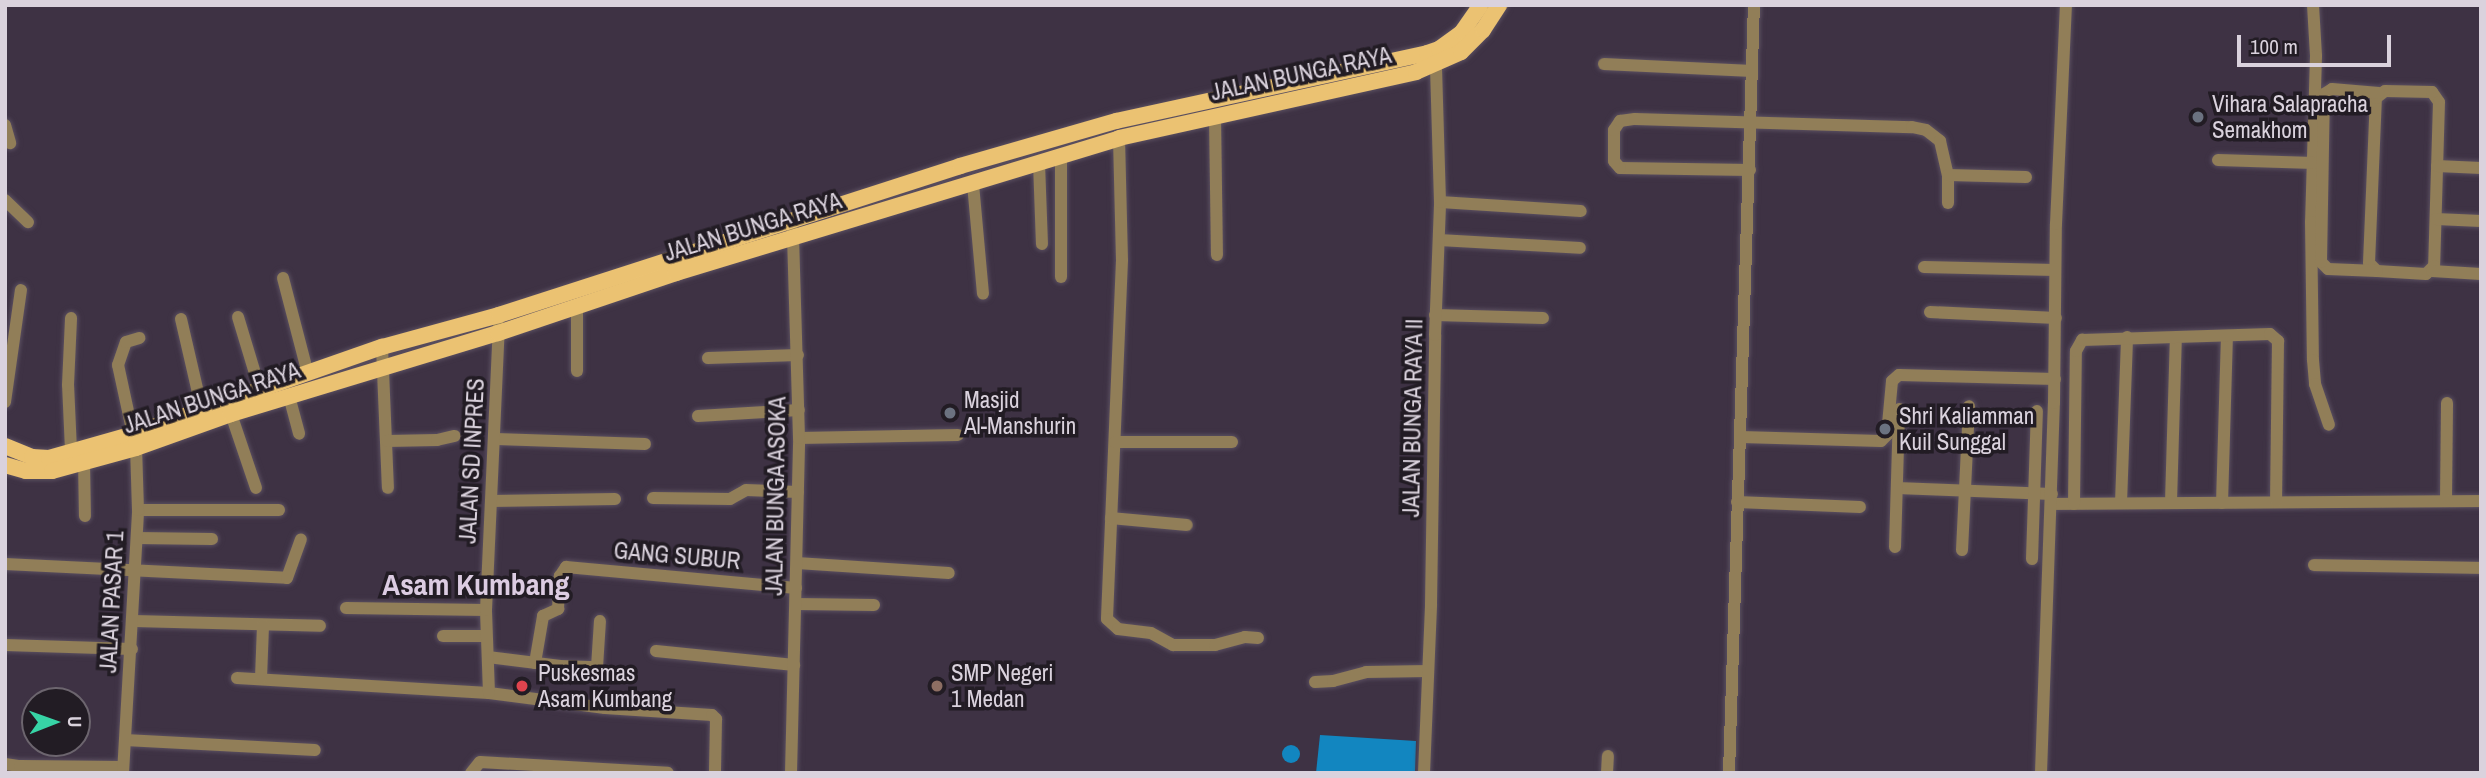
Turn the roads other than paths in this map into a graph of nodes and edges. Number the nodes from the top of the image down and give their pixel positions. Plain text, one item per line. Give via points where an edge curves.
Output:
1 (1481, 5) edge
2 (1499, 5) edge
3 (1754, 5) edge
4 (2066, 5) edge
5 (2314, 5) edge
6 (1605, 64) dead end
7 (1436, 65) junction
8 (1752, 71) junction
9 (2379, 93) junction
10 (1229, 95) junction
11 (1233, 112) junction
12 (1216, 116) junction
13 (1752, 122) junction
14 (5, 125) edge
15 (1119, 138) junction
16 (10, 143) dead end
17 (1061, 156) junction
18 (2218, 160) dead end
19 (1039, 163) junction
20 (2314, 163) junction
21 (2437, 166) junction
22 (2481, 168) edge
23 (1750, 170) junction
24 (1948, 175) junction
25 (2026, 177) dead end
26 (972, 184) junction
27 (5, 200) edge
28 (1440, 202) junction
29 (1948, 203) dead end
30 (1581, 211) dead end
31 (2436, 219) junction
32 (793, 220) junction
33 (2481, 221) edge
34 (28, 222) dead end
35 (793, 240) junction
36 (1439, 240) junction
37 (1042, 244) dead end
38 (1580, 248) dead end
39 (1217, 255) dead end
40 (1924, 267) dead end
41 (2055, 270) junction
42 (2377, 271) junction
43 (2432, 271) junction
44 (2481, 274) edge
45 (1061, 277) dead end
46 (283, 278) dead end
47 (21, 290) dead end
48 (983, 294) dead end
49 (577, 305) junction
50 (1930, 312) dead end
51 (499, 315) junction
52 (1435, 316) junction
53 (239, 317) dead end
54 (72, 318) dead end
55 (1543, 318) dead end
56 (2056, 318) junction
57 (181, 319) dead end
58 (498, 332) junction
59 (2227, 336) junction
60 (2127, 337) junction
61 (139, 338) dead end
62 (2176, 338) junction
63 (382, 347) junction
64 (798, 355) junction
65 (708, 358) dead end
66 (383, 367) junction
67 (577, 371) dead end
68 (307, 374) junction
69 (2055, 379) junction
70 (260, 390) junction
71 (289, 396) junction
72 (5, 402) edge
73 (2447, 403) dead end
74 (1969, 406) dead end
75 (202, 410) junction
76 (799, 410) junction
77 (1899, 410) dead end
78 (2037, 411) dead end
79 (231, 414) junction
80 (698, 416) dead end
81 (2329, 425) dead end
82 (299, 435) dead end
83 (958, 435) dead end
84 (455, 436) dead end
85 (1741, 437) junction
86 (799, 438) junction
87 (496, 439) junction
88 (134, 441) junction
89 (387, 441) junction
90 (1115, 442) junction
91 (1232, 442) dead end
92 (645, 444) dead end
93 (5, 446) edge
94 (78, 455) junction
95 (5, 465) edge
96 (256, 488) dead end
97 (388, 488) dead end
98 (1897, 488) junction
99 (1966, 491) junction
100 (798, 492) junction
101 (2034, 493) junction
102 (653, 498) dead end
103 (615, 499) dead end
104 (2051, 499) junction
105 (2446, 500) junction
106 (491, 501) junction
107 (2481, 501) edge
108 (1737, 502) junction
109 (2171, 502) junction
110 (2276, 502) junction
111 (2074, 503) junction
112 (2121, 503) junction
113 (2222, 503) junction
114 (1860, 507) dead end
115 (138, 510) junction
116 (279, 510) dead end
117 (85, 516) dead end
118 (1111, 519) junction
119 (1187, 525) dead end
120 (137, 538) junction
121 (212, 539) dead end
122 (301, 539) dead end
123 (1895, 547) dead end
124 (1962, 550) dead end
125 (2032, 559) dead end
126 (797, 563) junction
127 (5, 564) edge
128 (2314, 565) dead end
129 (2481, 568) edge
130 (135, 569) junction
131 (949, 573) dead end
132 (796, 588) junction
133 (796, 604) junction
134 (874, 605) dead end
135 (346, 608) dead end
136 (486, 610) junction
137 (134, 621) junction
138 (600, 621) dead end
139 (263, 625) junction
140 (320, 626) dead end
141 (443, 635) dead end
142 (486, 636) junction
143 (1258, 638) dead end
144 (5, 645) edge
145 (132, 649) junction
146 (656, 651) dead end
147 (488, 657) junction
148 (535, 663) junction
149 (794, 665) junction
150 (1428, 671) junction
151 (237, 678) dead end
152 (261, 678) junction
153 (1315, 682) dead end
154 (489, 693) junction
155 (125, 740) junction
156 (315, 750) dead end
157 (1608, 756) dead end
158 (5, 764) edge
159 (524, 769) edge
160 (123, 770) edge
161 (593, 771) edge
162 (471, 773) edge
163 (668, 773) edge
164 (715, 773) edge
165 (791, 773) edge
166 (1424, 773) edge
167 (1607, 773) edge
168 (1729, 773) edge
169 (2041, 773) edge

1 - 10 main road, JALAN BUNGA RAYA via 1462,32 1439,49
2 - 7 main road, JALAN BUNGA RAYA via 1471,44
3 - 8 street
4 - 41 street
5 - 20 street
6 - 8 street
7 - 11 main road, JALAN BUNGA RAYA
7 - 28 street, JALAN BUNGA RAYA II
8 - 13 street
9 - 21 street via 2437,95
9 - 42 street via 2369,263
9 - 42 street via 2332,89 2324,94 2321,262 2328,270
10 - 11 main road
10 - 32 main road, JALAN BUNGA RAYA via 1043,141
11 - 12 main road, JALAN BUNGA RAYA
12 - 15 main road, JALAN BUNGA RAYA
12 - 39 street
13 - 23 street
13 - 23 street via 1628,119 1614,130 1614,161 1620,168
13 - 24 street via 1926,130 1940,141
14 - 16 street
15 - 17 main road, JALAN BUNGA RAYA
15 - 90 street via 1122,260
17 - 19 main road, JALAN BUNGA RAYA
17 - 45 street
18 - 20 street
19 - 26 main road, JALAN BUNGA RAYA
19 - 37 street
20 - 81 street via 2313,360 2315,384
21 - 22 street
21 - 31 street
23 - 85 street
24 - 25 street
24 - 29 street
26 - 35 main road, JALAN BUNGA RAYA
26 - 48 street
27 - 34 street
28 - 30 street
28 - 36 street, JALAN BUNGA RAYA II
31 - 33 street
31 - 43 street
32 - 35 street, JALAN BUNGA ASOKA
32 - 51 main road, JALAN BUNGA RAYA
35 - 49 main road, JALAN BUNGA RAYA
35 - 64 street, JALAN BUNGA ASOKA
36 - 38 street
36 - 52 street, JALAN BUNGA RAYA II
40 - 41 street
41 - 56 street
42 - 43 street
43 - 44 street
46 - 68 street
47 - 72 street
49 - 58 main road, JALAN BUNGA RAYA
49 - 67 street
50 - 56 street
51 - 58 street, JALAN SD INPRES
51 - 63 main road, JALAN BUNGA RAYA
52 - 55 street
52 - 150 street, JALAN BUNGA RAYA II
53 - 70 street
54 - 94 street via 68,385
56 - 69 street
57 - 75 street
58 - 66 main road, JALAN BUNGA RAYA
58 - 87 street, JALAN SD INPRES
59 - 62 street
59 - 110 street via 2270,334 2278,341
59 - 113 street
60 - 62 street
60 - 111 street via 2088,338 2078,344
60 - 112 street
61 - 88 street, JALAN PASAR 1 via 126,342 118,365
62 - 109 street
63 - 66 street
63 - 68 main road, JALAN BUNGA RAYA
64 - 65 street
64 - 76 street, JALAN BUNGA ASOKA
66 - 71 main road, JALAN BUNGA RAYA
66 - 89 street
68 - 70 main road, JALAN BUNGA RAYA
69 - 85 street via 1899,375 1892,381 1887,435 1881,441
69 - 104 street
70 - 75 main road, JALAN BUNGA RAYA
71 - 79 main road, JALAN BUNGA RAYA
71 - 82 street
73 - 105 street
74 - 99 street
75 - 88 main road, JALAN BUNGA RAYA
76 - 80 street
76 - 86 street, JALAN BUNGA ASOKA
77 - 98 street
78 - 101 street
79 - 88 main road, JALAN BUNGA RAYA
79 - 96 street
83 - 86 street
84 - 89 street
85 - 108 street
86 - 100 street, JALAN BUNGA ASOKA
87 - 92 street
87 - 106 street, JALAN SD INPRES
88 - 94 main road, JALAN BUNGA RAYA
88 - 115 street, JALAN PASAR 1
89 - 97 street
90 - 91 street
90 - 118 street
93 - 94 main road, JALAN BUNGA RAYA via 41,458
94 - 95 main road, JALAN BUNGA RAYA via 42,472
94 - 117 street
98 - 99 street
98 - 123 street
99 - 101 street
99 - 124 street
100 - 102 street via 746,490 730,499
100 - 126 street, JALAN BUNGA ASOKA
101 - 104 street
101 - 125 street
103 - 106 street
104 - 111 street
104 - 169 street
105 - 107 street
105 - 110 street
106 - 136 street, JALAN SD INPRES
108 - 114 street
108 - 168 street
109 - 112 street
109 - 113 street
110 - 113 street
111 - 112 street
115 - 116 street
115 - 120 street, JALAN PASAR 1
118 - 119 street
118 - 143 street via 1107,619 1112,626 1186,646
120 - 121 street
120 - 130 street, JALAN PASAR 1
122 - 130 street via 287,578
126 - 131 street
126 - 132 street, JALAN BUNGA ASOKA
127 - 130 street
128 - 129 street
130 - 137 street, JALAN PASAR 1
132 - 133 street, JALAN BUNGA ASOKA
132 - 148 street, GANG SUBUR via 566,567 560,576 558,609 543,615
133 - 134 street
133 - 149 street, JALAN BUNGA ASOKA
135 - 136 street
136 - 142 street, JALAN SD INPRES
137 - 139 street
137 - 145 street, JALAN PASAR 1
138 - 148 street via 597,667
139 - 140 street
139 - 152 street
141 - 142 street
142 - 147 street, JALAN SD INPRES
144 - 145 street
145 - 155 street, JALAN PASAR 1
146 - 149 street
147 - 148 street
147 - 154 street, JALAN SD INPRES
149 - 165 street, JALAN BUNGA ASOKA
150 - 153 street via 1366,672
150 - 166 street, JALAN BUNGA RAYA II
151 - 152 street
152 - 154 street
154 - 164 street via 605,708 712,715 716,719
155 - 156 street
155 - 160 street, JALAN PASAR 1
157 - 167 street
158 - 160 street
159 - 161 street
159 - 162 street via 480,762
161 - 163 street

